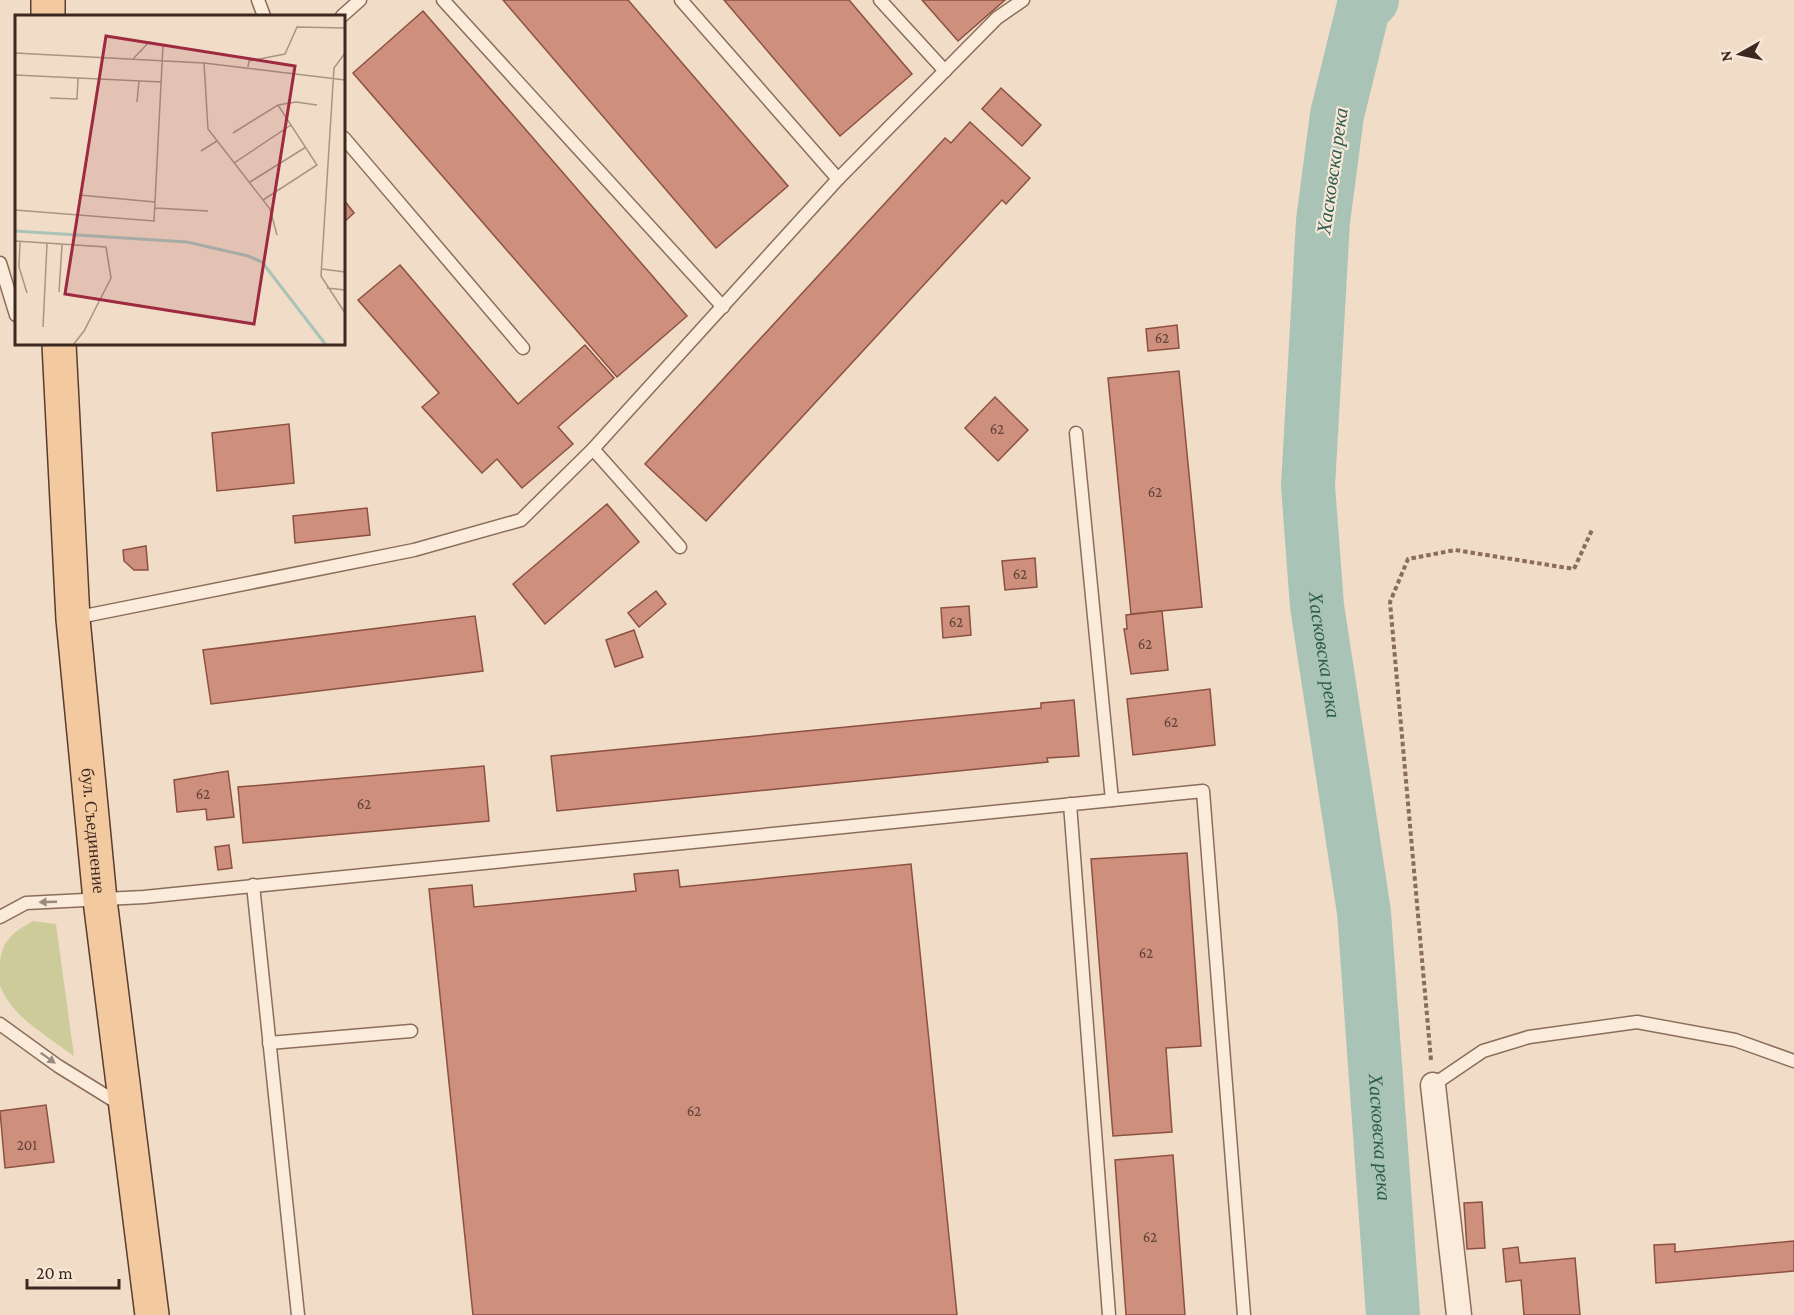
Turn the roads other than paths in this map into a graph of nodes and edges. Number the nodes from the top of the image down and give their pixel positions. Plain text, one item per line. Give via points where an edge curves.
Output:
1 (258, 0) edge
2 (360, 0) edge
3 (442, 0) edge
4 (681, 0) edge
5 (880, 0) edge
6 (1023, 0) edge
7 (264, 15) edge
8 (343, 15) edge
9 (945, 71) junction
10 (345, 139) edge
11 (837, 179) junction
12 (0, 262) edge
13 (723, 307) junction
14 (15, 312) edge
15 (58, 345) edge
16 (523, 348) dead end
17 (1076, 433) dead end
18 (593, 449) junction
19 (680, 547) dead end
20 (73, 619) junction
21 (1112, 800) junction
22 (1070, 804) junction
23 (253, 885) junction
24 (100, 900) junction
25 (0, 917) edge
26 (0, 1024) edge
27 (411, 1031) dead end
28 (269, 1043) junction
29 (1794, 1061) edge
30 (1433, 1085) joint
31 (126, 1108) junction
32 (152, 1315) edge
33 (298, 1315) edge
34 (1108, 1315) edge
35 (1244, 1315) edge
36 (1459, 1315) edge

1 - 7 lane
2 - 8 lane
3 - 13 lane
4 - 11 lane
5 - 9 lane
6 - 9 lane via 997,18
9 - 11 lane
10 - 16 lane
11 - 13 lane
12 - 14 lane
13 - 18 lane
15 - 20 main road, бул. Съединение
17 - 21 lane
18 - 19 lane
18 - 20 lane via 521,520 414,550
20 - 24 main road, бул. Съединение
21 - 22 lane
21 - 35 lane via 1203,791
22 - 23 lane
22 - 34 lane
23 - 24 lane
23 - 28 lane
24 -> 25 lane via 26,903
24 - 31 main road, бул. Съединение
26 -> 31 lane
27 - 28 lane
28 - 33 lane
29 - 30 lane via 1735,1040 1637,1022 1529,1037 1483,1051
30 - 36 street
31 - 32 main road, бул. Съединение

